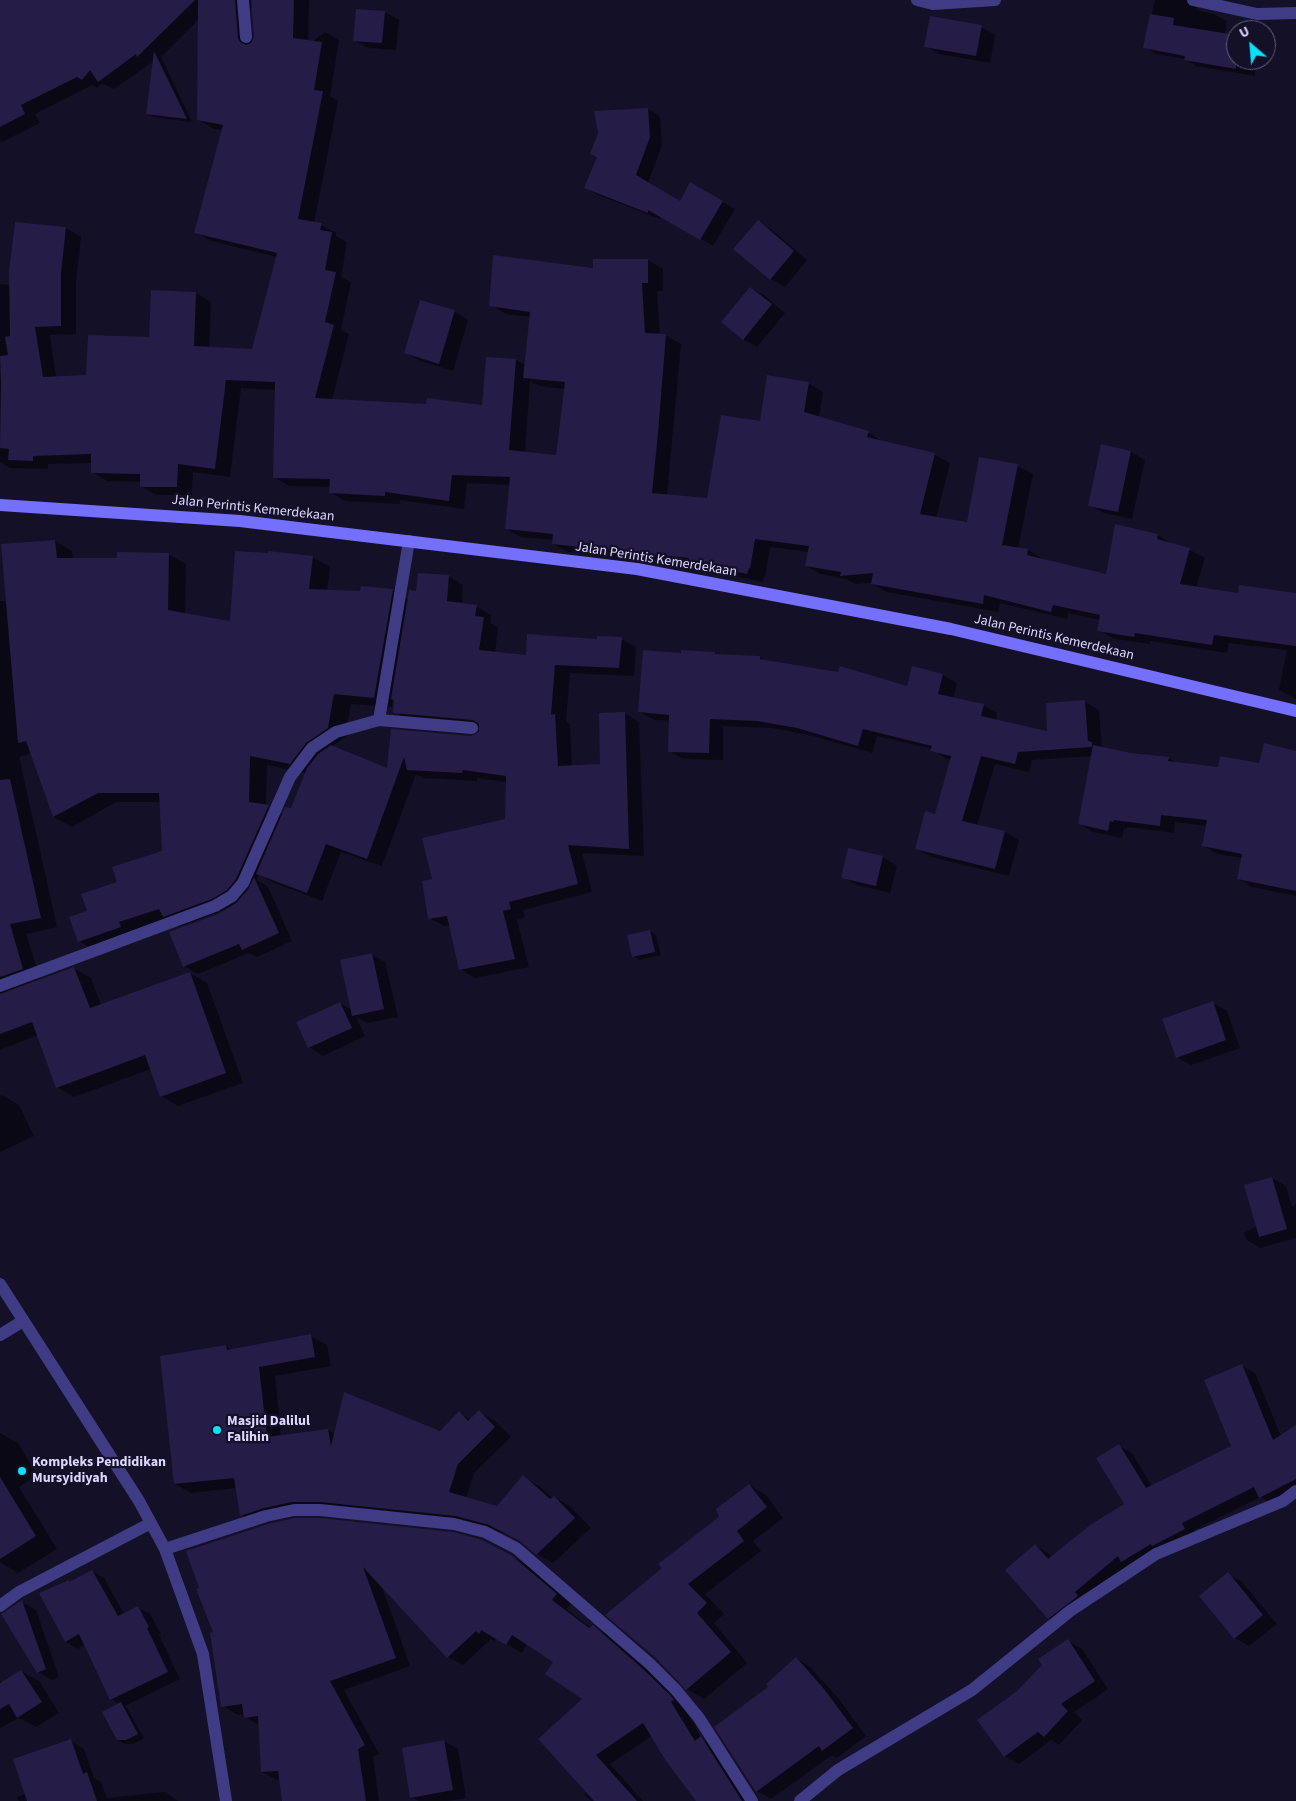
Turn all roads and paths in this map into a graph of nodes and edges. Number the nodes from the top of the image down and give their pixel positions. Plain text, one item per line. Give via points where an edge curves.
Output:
1 (243, 0) edge
2 (917, 0) edge
3 (995, 0) edge
4 (1193, 0) edge
5 (1296, 13) edge
6 (246, 37) dead end
7 (0, 505) edge
8 (409, 541) junction
9 (1296, 711) edge
10 (380, 720) junction
11 (472, 728) dead end
12 (0, 986) edge
13 (0, 1284) edge
14 (24, 1321) junction
15 (0, 1335) edge
16 (1296, 1491) edge
17 (151, 1524) junction
18 (164, 1549) junction
19 (0, 1606) edge
20 (226, 1801) edge
21 (752, 1801) edge
22 (800, 1801) edge

1 - 6 street
2 - 3 street via 933,4
4 - 5 street via 1257,14
7 - 8 main road, Jalan Perintis Kemerdekaan via 240,521
8 - 9 main road, Jalan Perintis Kemerdekaan via 637,569 942,627
8 - 10 street
10 - 11 street
10 - 12 street via 336,732 312,748 290,777 243,883 232,896 215,906
13 - 14 street
14 - 15 street
14 - 17 street
16 - 22 street via 1283,1501 1156,1554 1070,1611 972,1690 838,1770
17 - 18 street
17 - 19 street via 19,1592
18 - 20 street via 203,1654
18 - 21 street via 294,1510 454,1524 485,1532 516,1548 676,1690 699,1718

